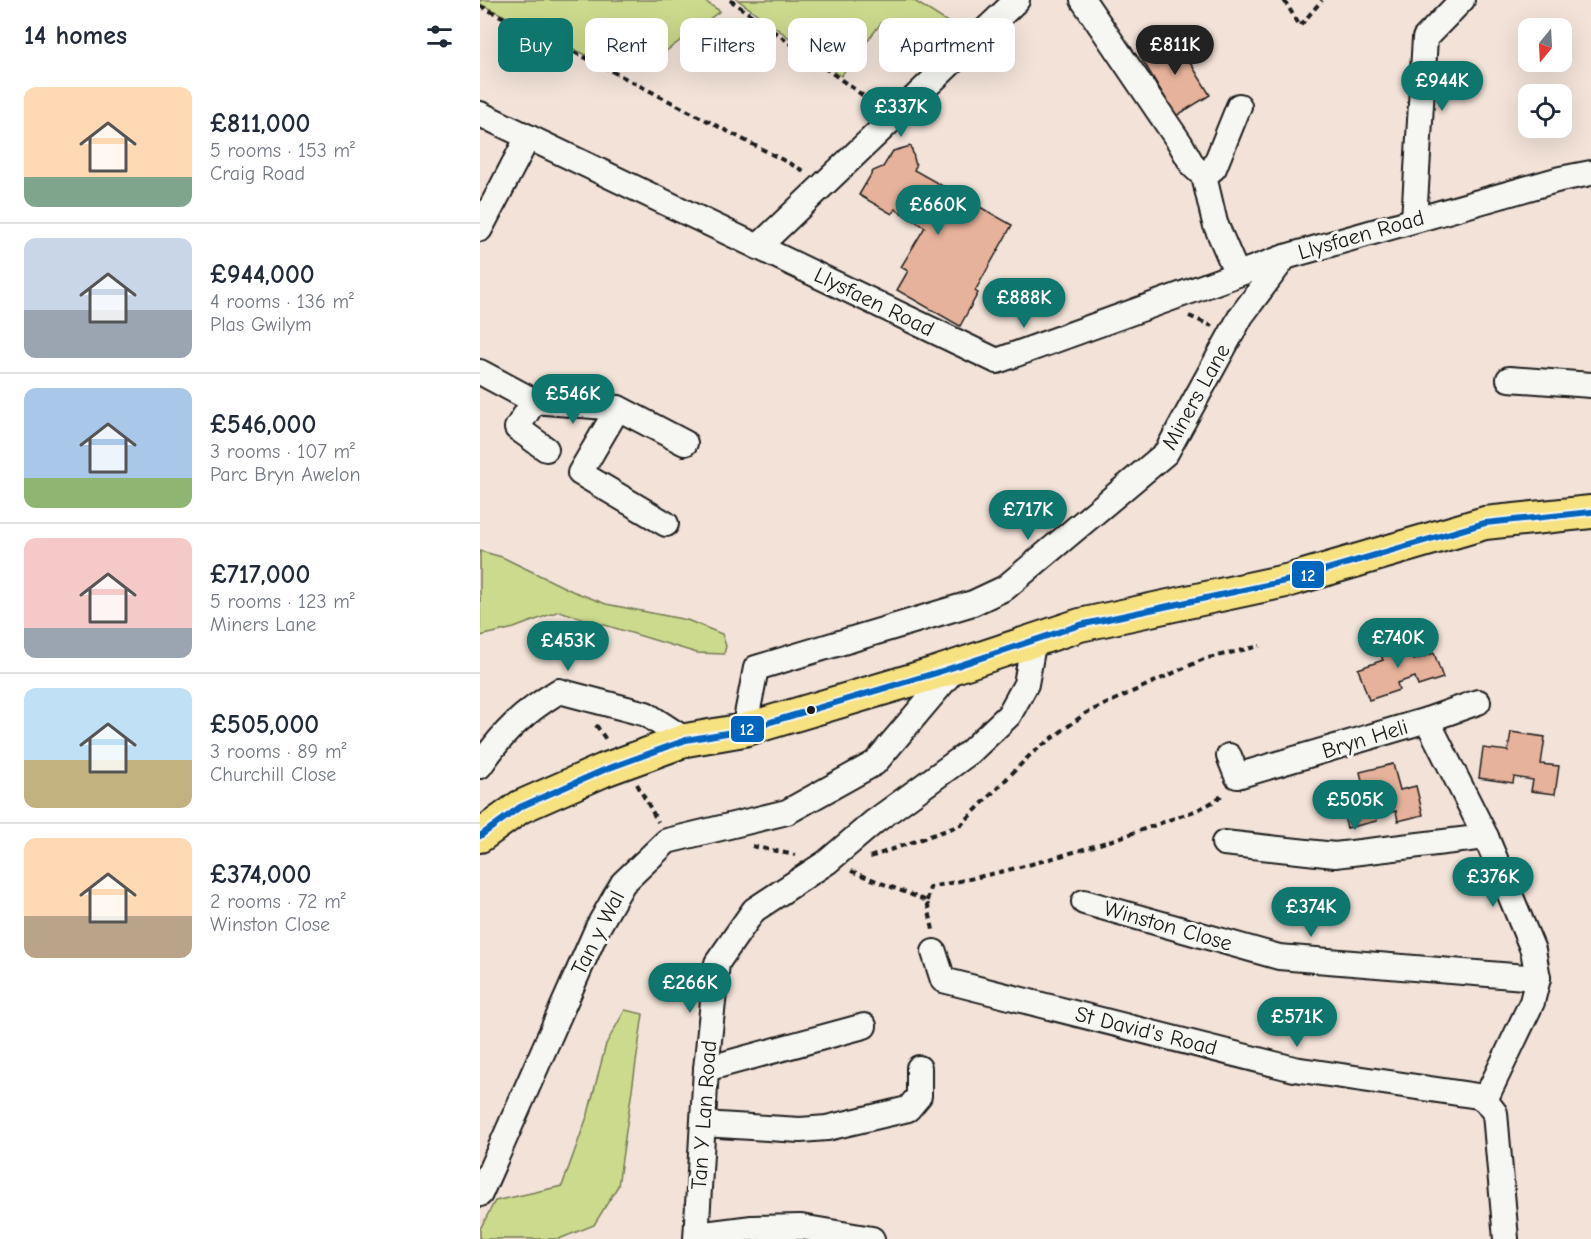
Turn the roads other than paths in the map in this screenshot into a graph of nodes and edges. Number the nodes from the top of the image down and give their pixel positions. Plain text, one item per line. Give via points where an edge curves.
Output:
1 (1017, 0) edge
2 (1083, 0) edge
3 (1462, 0) edge
4 (1239, 106) dead end
5 (480, 114) edge
6 (528, 137) junction
7 (1591, 173) edge
8 (1204, 176) junction
9 (1414, 220) junction
10 (480, 229) edge
11 (758, 247) junction
12 (1285, 256) junction
13 (1237, 274) junction
14 (480, 372) edge
15 (1509, 379) dead end
16 (1591, 385) edge
17 (534, 401) junction
18 (618, 408) junction
19 (685, 443) dead end
20 (546, 449) dead end
21 (1591, 512) edge
22 (666, 524) dead end
23 (1034, 639) junction
24 (957, 666) junction
25 (1478, 702) dead end
26 (1427, 720) junction
27 (744, 730) junction
28 (686, 740) junction
29 (480, 766) edge
30 (1233, 766) road end
31 (480, 836) edge
32 (1486, 837) junction
33 (1224, 843) dead end
34 (1084, 902) dead end
35 (934, 952) road end
36 (1538, 978) junction
37 (864, 1026) dead end
38 (919, 1068) dead end
39 (705, 1069) junction
40 (1485, 1100) junction
41 (703, 1124) junction
42 (480, 1194) edge
43 (696, 1237) edge
44 (873, 1239) edge
45 (1506, 1239) edge

1 - 11 street
2 - 8 street via 1193,166
3 - 9 street via 1425,39
4 - 8 street via 1214,168
5 - 6 street, Llysfaen Road
6 - 10 street
6 - 11 street, Llysfaen Road
7 - 9 street, Llysfaen Road via 1560,178
8 - 13 street via 1215,223
9 - 12 street, Llysfaen Road
11 - 13 street, Llysfaen Road via 997,361
12 - 13 street, Llysfaen Road
12 - 27 street, Miners Lane via 1241,316 1166,453 1005,588 973,603 756,668
14 - 17 street
15 - 16 street
17 - 18 street
17 - 20 street via 517,428
18 - 19 street
18 - 22 street via 580,473
21 - 23 main road via 1485,523 1290,580 1080,625
23 - 24 main road
23 - 39 street, Tan Y Lan Road via 1026,684 1009,715 970,752 874,822 834,865 754,910 717,963
24 - 27 main road
24 - 42 street, Tan y Wal via 875,764 787,812 667,841 623,883 598,927
25 - 26 street, Bryn Heli
26 - 30 street, Bryn Heli
26 - 32 street
27 - 28 main road
28 - 29 street via 646,714 559,691 527,710 498,739
28 - 31 main road via 520,807
32 - 33 street via 1335,855
32 - 36 street via 1533,950
34 - 36 street, Winston Close via 1279,957
35 - 40 street, St David's Road via 943,980 1294,1069 1469,1094
36 - 40 street via 1532,1002
37 - 39 street
38 - 41 street via 919,1096 908,1109 827,1128 800,1130
39 - 41 street, Tan Y Lan Road
40 - 45 street via 1495,1113
41 - 43 street, Tan Y Lan Road
43 - 44 street via 752,1228 801,1227

